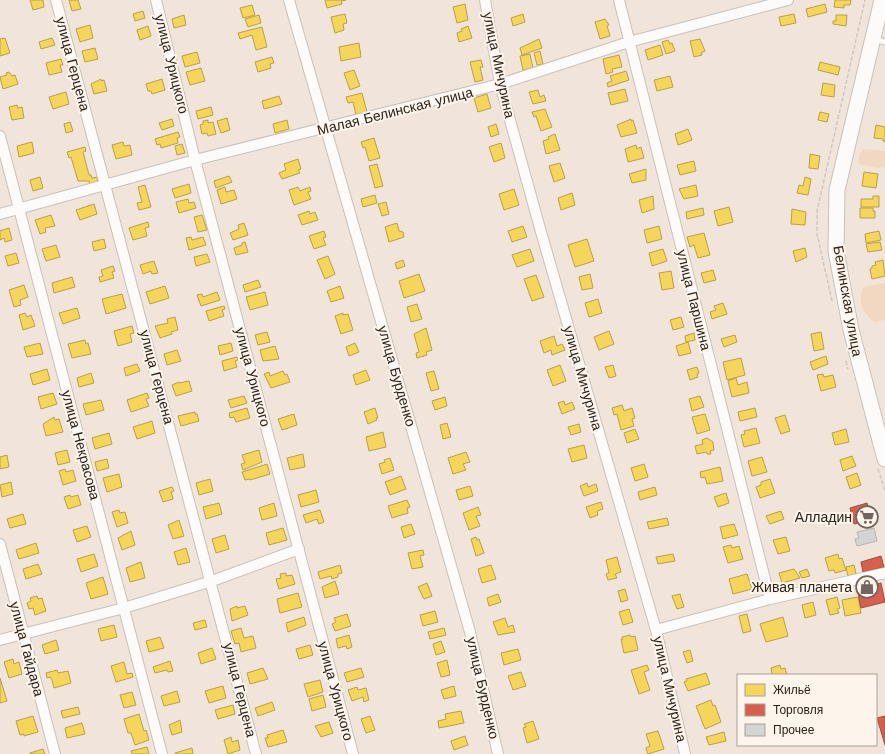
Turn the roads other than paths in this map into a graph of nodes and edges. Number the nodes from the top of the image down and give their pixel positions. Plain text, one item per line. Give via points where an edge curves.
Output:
1 (56, 0) edge
2 (156, 0) edge
3 (290, 0) edge
4 (485, 0) edge
5 (619, 0) edge
6 (788, 0) edge
7 (882, 0) edge
8 (879, 40) edge
9 (629, 42) junction
10 (500, 84) junction
11 (326, 129) junction
12 (0, 136) edge
13 (195, 160) junction
14 (105, 184) junction
15 (19, 209) junction
16 (0, 214) edge
17 (885, 459) edge
18 (0, 544) edge
19 (299, 549) junction
20 (885, 573) edge
21 (212, 581) junction
22 (770, 599) junction
23 (124, 608) junction
24 (656, 630) junction
25 (23, 634) junction
26 (0, 640) edge
27 (56, 754) edge
28 (162, 754) edge
29 (256, 754) edge
30 (353, 754) edge
31 (498, 754) edge
32 (685, 754) edge

1 - 14 street, улица Герцена
2 - 13 street, улица Урицкого
3 - 11 street, улица Бурденко
4 - 10 street, улица Мичурина
5 - 9 street, улица Паршина
6 - 9 street, Малая Белинская улица
7 - 8 main road, Белинская улица
8 - 17 main road, Белинская улица via 837,190 836,250 851,330
9 - 10 street, Малая Белинская улица
9 - 22 street, улица Паршина
10 - 11 street, Малая Белинская улица
10 - 24 street, улица Мичурина
11 - 13 street, Малая Белинская улица
11 - 31 street, улица Бурденко via 470,632
12 - 15 street, улица Некрасова
13 - 14 street, Малая Белинская улица
13 - 19 street, улица Урицкого
14 - 15 street, Малая Белинская улица
14 - 21 street, улица Герцена
15 - 16 street, Малая Белинская улица
15 - 23 street, улица Некрасова
18 - 25 street, улица Гайдара
19 - 21 street
19 - 30 street, улица Урицкого
20 - 22 street
21 - 23 street
21 - 29 street, улица Герцена
22 - 24 street
23 - 25 street
23 - 28 street, улица Некрасова
24 - 32 street, улица Мичурина
25 - 26 street
25 - 27 street, улица Гайдара

